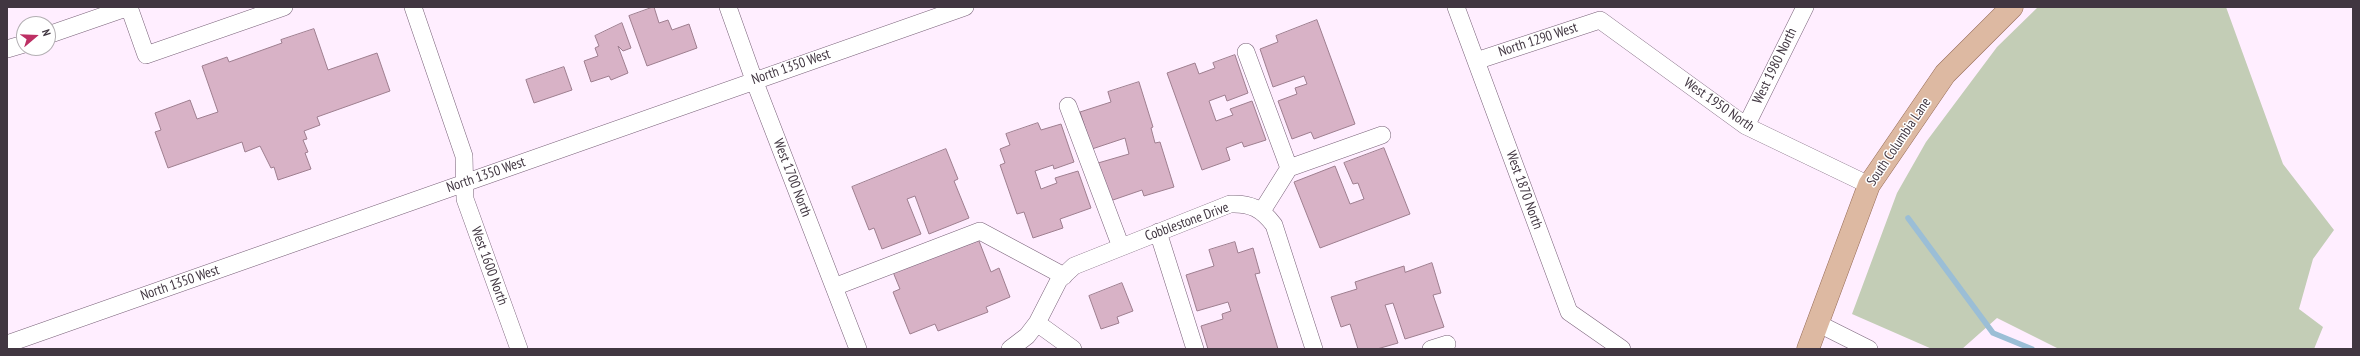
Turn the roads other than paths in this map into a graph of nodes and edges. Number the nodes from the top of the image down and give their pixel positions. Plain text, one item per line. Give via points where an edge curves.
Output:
1 (129, 7) edge
2 (284, 7) edge
3 (413, 7) edge
4 (728, 7) edge
5 (965, 7) edge
6 (1456, 7) edge
7 (1805, 7) edge
8 (2012, 7) edge
9 (1600, 20) joint
10 (56, 32) edge
11 (1246, 52) dead end
12 (1476, 61) junction
13 (754, 80) junction
14 (1068, 106) dead end
15 (1746, 126) junction
16 (1382, 135) dead end
17 (1289, 168) junction
18 (466, 182) junction
19 (1869, 185) junction
20 (1262, 211) junction
21 (1158, 232) junction
22 (1121, 247) junction
23 (1064, 276) junction
24 (834, 287) junction
25 (1037, 323) junction
26 (1819, 324) junction
27 (7, 344) edge
28 (519, 349) edge
29 (858, 349) edge
30 (1010, 349) edge
31 (1072, 349) edge
32 (1195, 349) edge
33 (1314, 349) edge
34 (1622, 349) edge
35 (1808, 349) edge
36 (1869, 349) edge

1 - 2 street via 146,55
1 - 10 street
3 - 18 street, West 1600 North via 464,156
4 - 13 street, West 1700 North
5 - 13 street, North 1350 West
6 - 12 street, West 1870 North
7 - 15 street, West 1980 North
8 - 19 main road, South Columbia Lane via 1945,74
9 - 12 street, North 1290 West
9 - 15 street, West 1950 North
11 - 17 street
12 - 34 street, West 1870 North via 1569,312
13 - 18 street, North 1350 West
13 - 24 street, West 1700 North
14 - 22 street
15 - 19 street, West 1950 North
16 - 17 street
17 - 20 street
18 - 27 street, North 1350 West
18 - 28 street, West 1600 North via 465,199
19 - 26 main road, South Columbia Lane
20 - 21 street, Cobblestone Drive via 1250,205 1230,204
20 - 33 street via 1274,225
21 - 22 street, Cobblestone Drive
21 - 32 street
22 - 23 street, Cobblestone Drive via 1080,262
23 - 24 street via 980,231
23 - 25 street, Cobblestone Drive via 1051,294
24 - 29 street, West 1700 North
25 - 30 street, Cobblestone Drive via 1027,336
25 - 31 street
26 - 35 main road, South Columbia Lane
26 - 36 street

